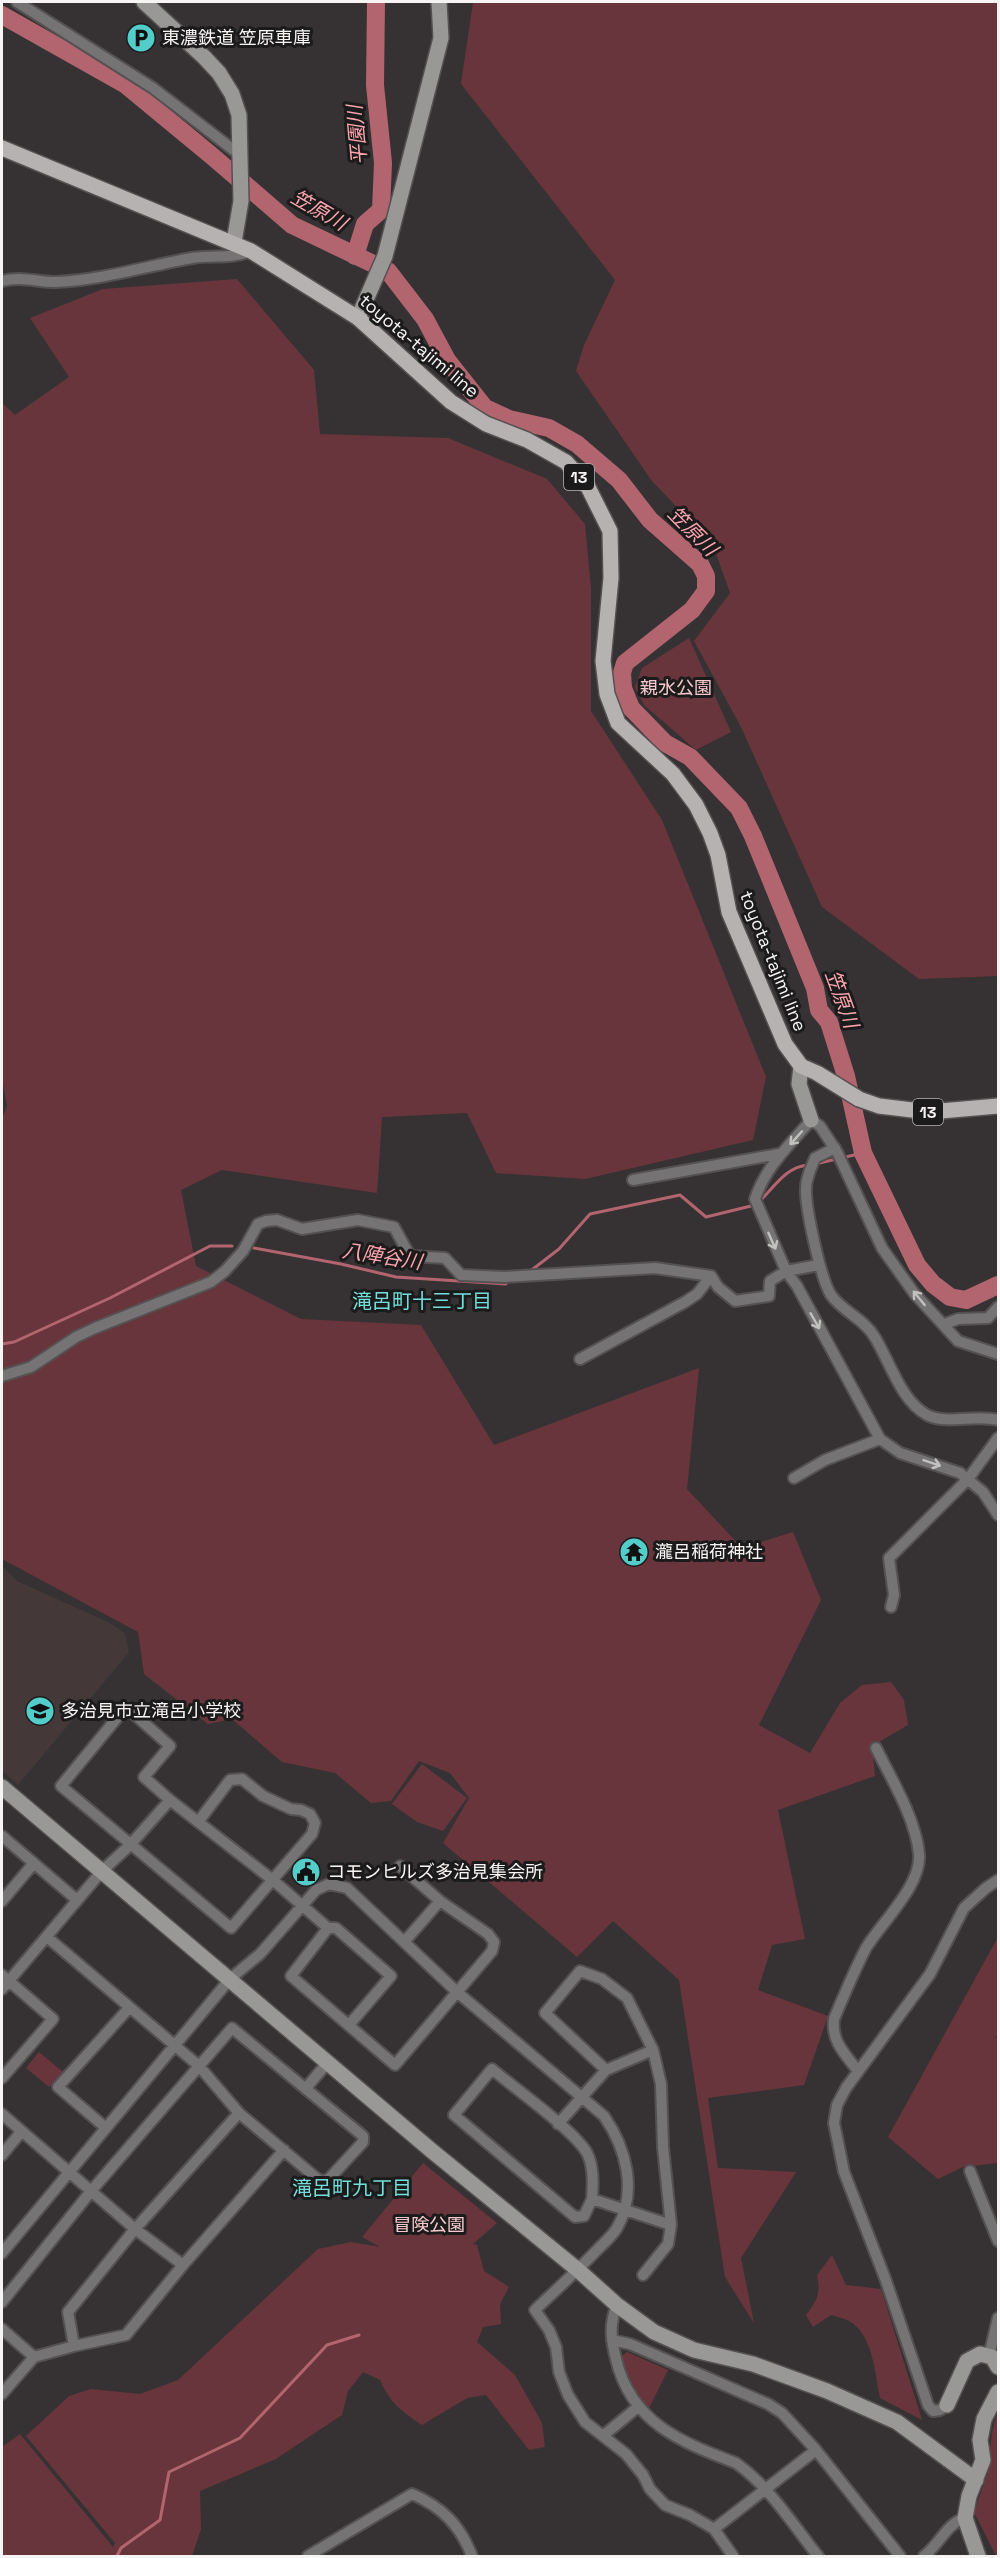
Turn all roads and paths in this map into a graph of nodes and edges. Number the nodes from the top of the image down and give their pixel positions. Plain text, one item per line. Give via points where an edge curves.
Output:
1 (18, 2) edge
2 (144, 2) edge
3 (439, 2) edge
4 (2, 148) edge
5 (240, 155) junction
6 (234, 242) junction
7 (251, 251) junction
8 (2, 281) edge
9 (358, 318) junction
10 (801, 1066) junction
11 (999, 1106) edge
12 (811, 1120) junction
13 (836, 1150) junction
14 (779, 1154) junction
15 (633, 1180) dead end
16 (819, 1265) junction
17 (786, 1271) junction
18 (711, 1276) junction
19 (999, 1307) edge
20 (945, 1324) junction
21 (999, 1354) edge
22 (580, 1359) dead end
23 (2, 1376) edge
24 (999, 1419) edge
25 (999, 1438) edge
26 (880, 1439) junction
27 (794, 1478) dead end
28 (968, 1479) junction
29 (999, 1515) edge
30 (891, 1607) dead end
31 (876, 1748) dead end
32 (2, 1787) edge
33 (170, 1800) junction
34 (198, 1822) junction
35 (2, 1836) edge
36 (130, 1845) junction
37 (34, 1863) junction
38 (399, 1866) dead end
39 (102, 1871) junction
40 (999, 1880) edge
41 (274, 1881) junction
42 (77, 1900) junction
43 (2, 1901) edge
44 (440, 1901) junction
45 (302, 1906) junction
46 (328, 1928) junction
47 (47, 1937) junction
48 (405, 1941) junction
49 (230, 1979) junction
50 (4, 1982) edge
51 (457, 1992) junction
52 (129, 2007) junction
53 (349, 2025) junction
54 (175, 2046) junction
55 (653, 2050) junction
56 (328, 2062) junction
57 (199, 2066) junction
58 (606, 2070) junction
59 (858, 2070) junction
60 (2, 2078) edge
61 (306, 2088) junction
62 (582, 2096) junction
63 (239, 2113) junction
64 (2, 2114) edge
65 (558, 2124) junction
66 (106, 2128) junction
67 (21, 2132) junction
68 (284, 2150) junction
69 (2, 2155) edge
70 (70, 2171) junction
71 (970, 2171) dead end
72 (92, 2190) junction
73 (592, 2199) junction
74 (624, 2210) junction
75 (671, 2225) junction
76 (135, 2229) junction
77 (999, 2241) edge
78 (2, 2253) edge
79 (183, 2265) junction
80 (578, 2270) junction
81 (643, 2275) dead end
82 (2, 2302) edge
83 (617, 2305) junction
84 (999, 2318) edge
85 (2, 2329) edge
86 (612, 2340) junction
87 (74, 2346) junction
88 (34, 2357) junction
89 (994, 2362) edge
90 (999, 2392) edge
91 (2, 2394) edge
92 (947, 2405) joint
93 (639, 2406) junction
94 (604, 2435) junction
95 (816, 2450) junction
96 (976, 2480) junction
97 (764, 2488) junction
98 (965, 2518) junction
99 (714, 2529) junction
100 (308, 2556) edge
101 (472, 2556) edge
102 (733, 2556) edge
103 (818, 2556) edge
104 (900, 2556) edge
105 (924, 2556) edge
106 (978, 2556) edge

1 - 5 street via 153,88
2 - 5 street via 219,73 239,115
3 - 9 street via 441,38 385,256
4 - 6 main road, toyota-tajimi line / 13
5 - 6 street via 241,201
6 - 7 main road, toyota-tajimi line / 13
7 - 8 street via 235,257 196,258 55,282 16,277
7 - 9 main road, toyota-tajimi line / 13
9 - 10 main road, toyota-tajimi line / 13 via 451,402 486,424 527,440 566,462 588,487 610,531 611,578 603,661 607,694 618,723 673,774 696,805 718,855 736,931 785,1044
10 - 11 main road, 13 via 859,1099 900,1110 929,1112
10 - 12 street via 799,1083
12 - 13 street via 820,1126
12 -> 14 street
13 - 16 street via 815,1158 807,1177
20 -> 13 street via 921,1301 882,1248
14 - 15 street
14 -> 17 street via 762,1179 755,1199
16 - 17 street
16 - 24 street via 831,1295 873,1334 915,1407 943,1420 984,1416
17 - 18 street via 770,1281 769,1296 735,1301
17 -> 26 street
18 - 22 street via 685,1302
18 - 23 street via 655,1268 504,1277 461,1275 445,1258 411,1256 394,1227 358,1220 302,1229 277,1220 266,1221 258,1224 243,1251 211,1282 86,1332 31,1367
19 - 20 street via 988,1318 958,1319
20 - 21 street via 958,1341
25 - 28 street
26 - 27 street via 825,1460
26 -> 28 street via 900,1453
28 - 29 street
28 - 30 street via 889,1558 894,1595
31 - 59 street via 900,1797 919,1855 914,1875 867,1947 834,2019 839,2046
32 - 39 street
33 - 34 street
33 - 36 street
33 - 36 street via 144,1777 170,1746 126,1707 61,1785
34 - 41 street
34 - 41 street via 230,1780 242,1779 263,1796 310,1814 315,1823 312,1834
35 - 37 street
36 - 39 street
36 - 41 street via 231,1928
37 - 42 street
37 - 43 street
38 - 44 street
39 - 42 street
39 - 49 street
40 - 59 street via 964,1908 930,1974
41 - 45 street
42 - 47 street
44 - 48 street
44 - 51 street via 494,1942 492,1951
45 - 46 street
45 - 48 street via 316,1890 329,1884 347,1888
45 - 49 street via 260,1954
46 - 53 street via 291,1976
46 - 53 street via 336,1928 391,1976
47 - 50 street
47 - 52 street
48 - 51 street
49 - 54 street
49 - 56 street
50 - 60 street via 53,2019
51 - 53 street via 396,2065
51 - 62 street
52 - 54 street
52 - 66 street via 58,2087
54 - 57 street
54 - 66 street
55 - 58 street
55 - 58 street via 627,1998 602,1979 580,1971 545,2013
55 - 75 street via 661,2084
56 - 61 street
56 - 80 street
57 - 61 street via 232,2028
57 - 63 street
57 - 72 street
58 - 62 street
59 - 92 street via 837,2105 834,2123 844,2172 928,2405 933,2411
61 - 68 street via 363,2136 363,2142 328,2180 320,2181
62 - 65 street
62 - 74 street via 604,2116 617,2135 627,2164
63 - 68 street
63 - 76 street
64 - 67 street
65 - 73 street via 587,2154 593,2175
65 - 73 street via 492,2069 454,2115 575,2217 584,2216
66 - 70 street
67 - 69 street
67 - 70 street
68 - 79 street
70 - 72 street
70 - 78 street
71 - 77 street
72 - 76 street
72 - 82 street
73 - 74 street
74 - 75 street
74 - 80 street via 616,2229
75 - 81 street via 668,2244
76 - 79 street
76 - 87 street via 68,2312
79 - 87 street via 126,2335
80 - 83 street
80 - 94 street via 535,2310 556,2348 559,2372 568,2395 585,2422
83 - 86 street via 612,2318
83 - 96 street via 654,2332 694,2350 753,2364 897,2422
84 - 89 street
85 - 88 street
86 - 93 street via 620,2375
86 - 95 street via 630,2344 768,2404 782,2413
87 - 88 street
88 - 91 street
89 - 92 street via 980,2354 967,2361
90 - 96 street via 984,2419 980,2440 983,2460
93 - 94 street
93 - 97 street via 665,2432 736,2463
94 - 99 street via 637,2465 650,2489 665,2505
95 - 97 street
95 - 104 street
96 - 98 street
97 - 99 street
97 - 103 street
98 - 105 street via 956,2521
98 - 106 street
99 - 102 street
100 - 101 street via 412,2494 454,2522

